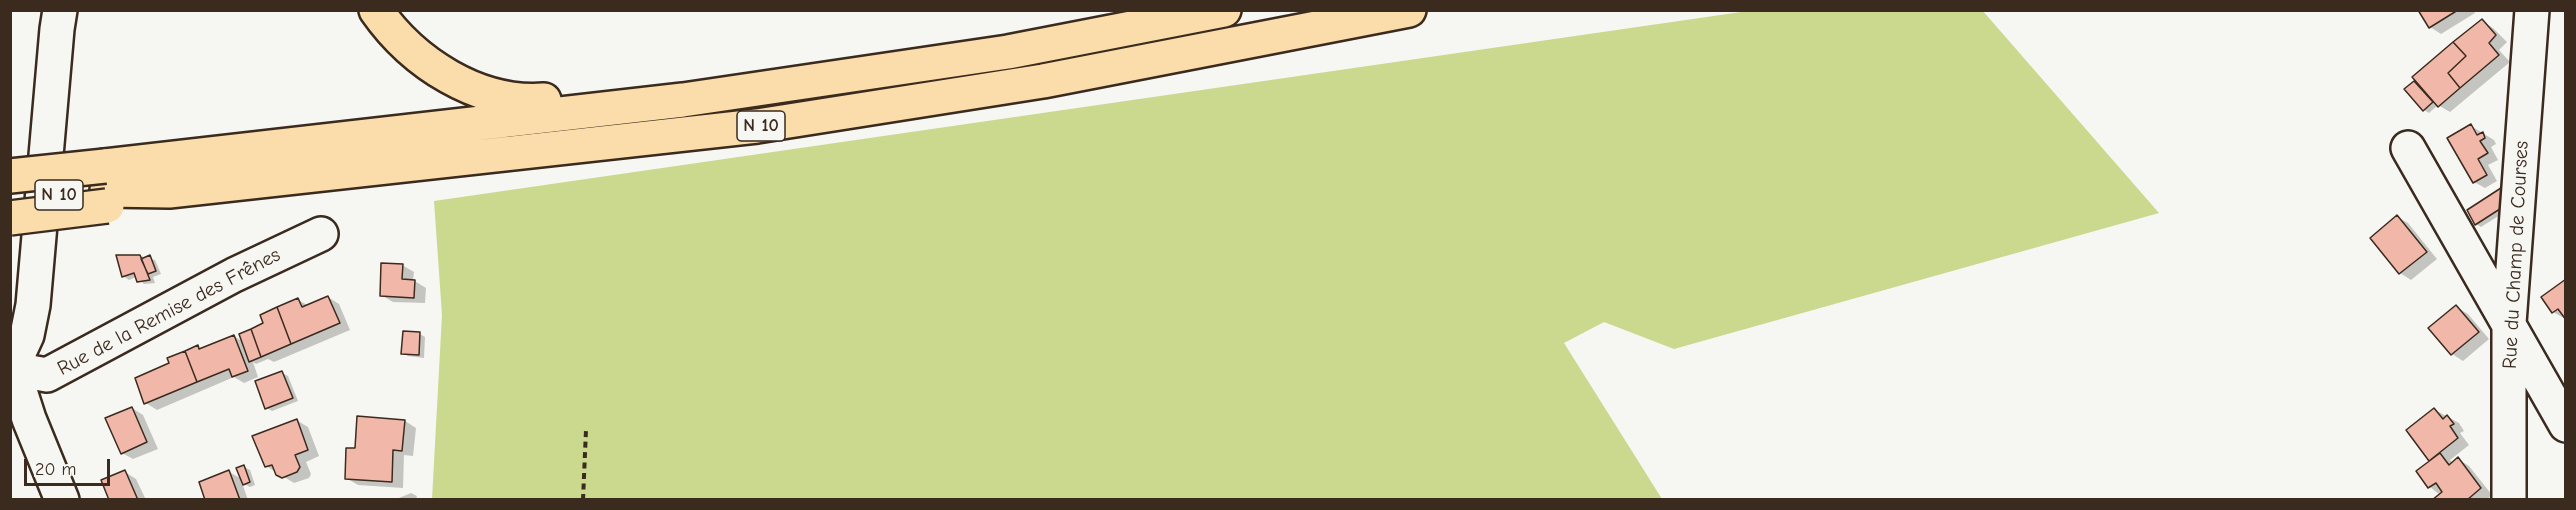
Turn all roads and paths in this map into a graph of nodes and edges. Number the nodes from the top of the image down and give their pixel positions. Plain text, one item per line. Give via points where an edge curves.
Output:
1 (60, 10) edge
2 (376, 10) edge
3 (1224, 10) edge
4 (1409, 10) edge
5 (2532, 10) edge
6 (719, 94) junction
7 (2408, 147) dead end
8 (10, 176) edge
9 (107, 187) junction
10 (10, 200) edge
11 (10, 218) edge
12 (321, 234) dead end
13 (2509, 323) junction
14 (12, 370) edge
15 (2565, 425) edge
16 (586, 430) dead end
17 (62, 500) edge
18 (583, 500) edge
19 (2509, 500) edge

1 - 14 street via 33,304 27,335
2 - 6 main road via 406,47 475,90 500,98 534,101 685,88
3 - 6 main road, N 10 via 1008,52
4 - 9 main road, N 10 via 1043,81 757,126 169,191
5 - 13 street, Rue du Champ de Courses
6 - 9 main road, N 10
7 - 13 street
8 - 9 main road, N 10, bridge
9 - 10 main road, N 10
9 - 11 main road, bridge
12 - 14 street, Rue de la Remise des Frênes via 234,275 47,375
13 - 15 street
13 - 19 street, Rue du Champ de Courses
14 - 17 street
16 - 18 path

